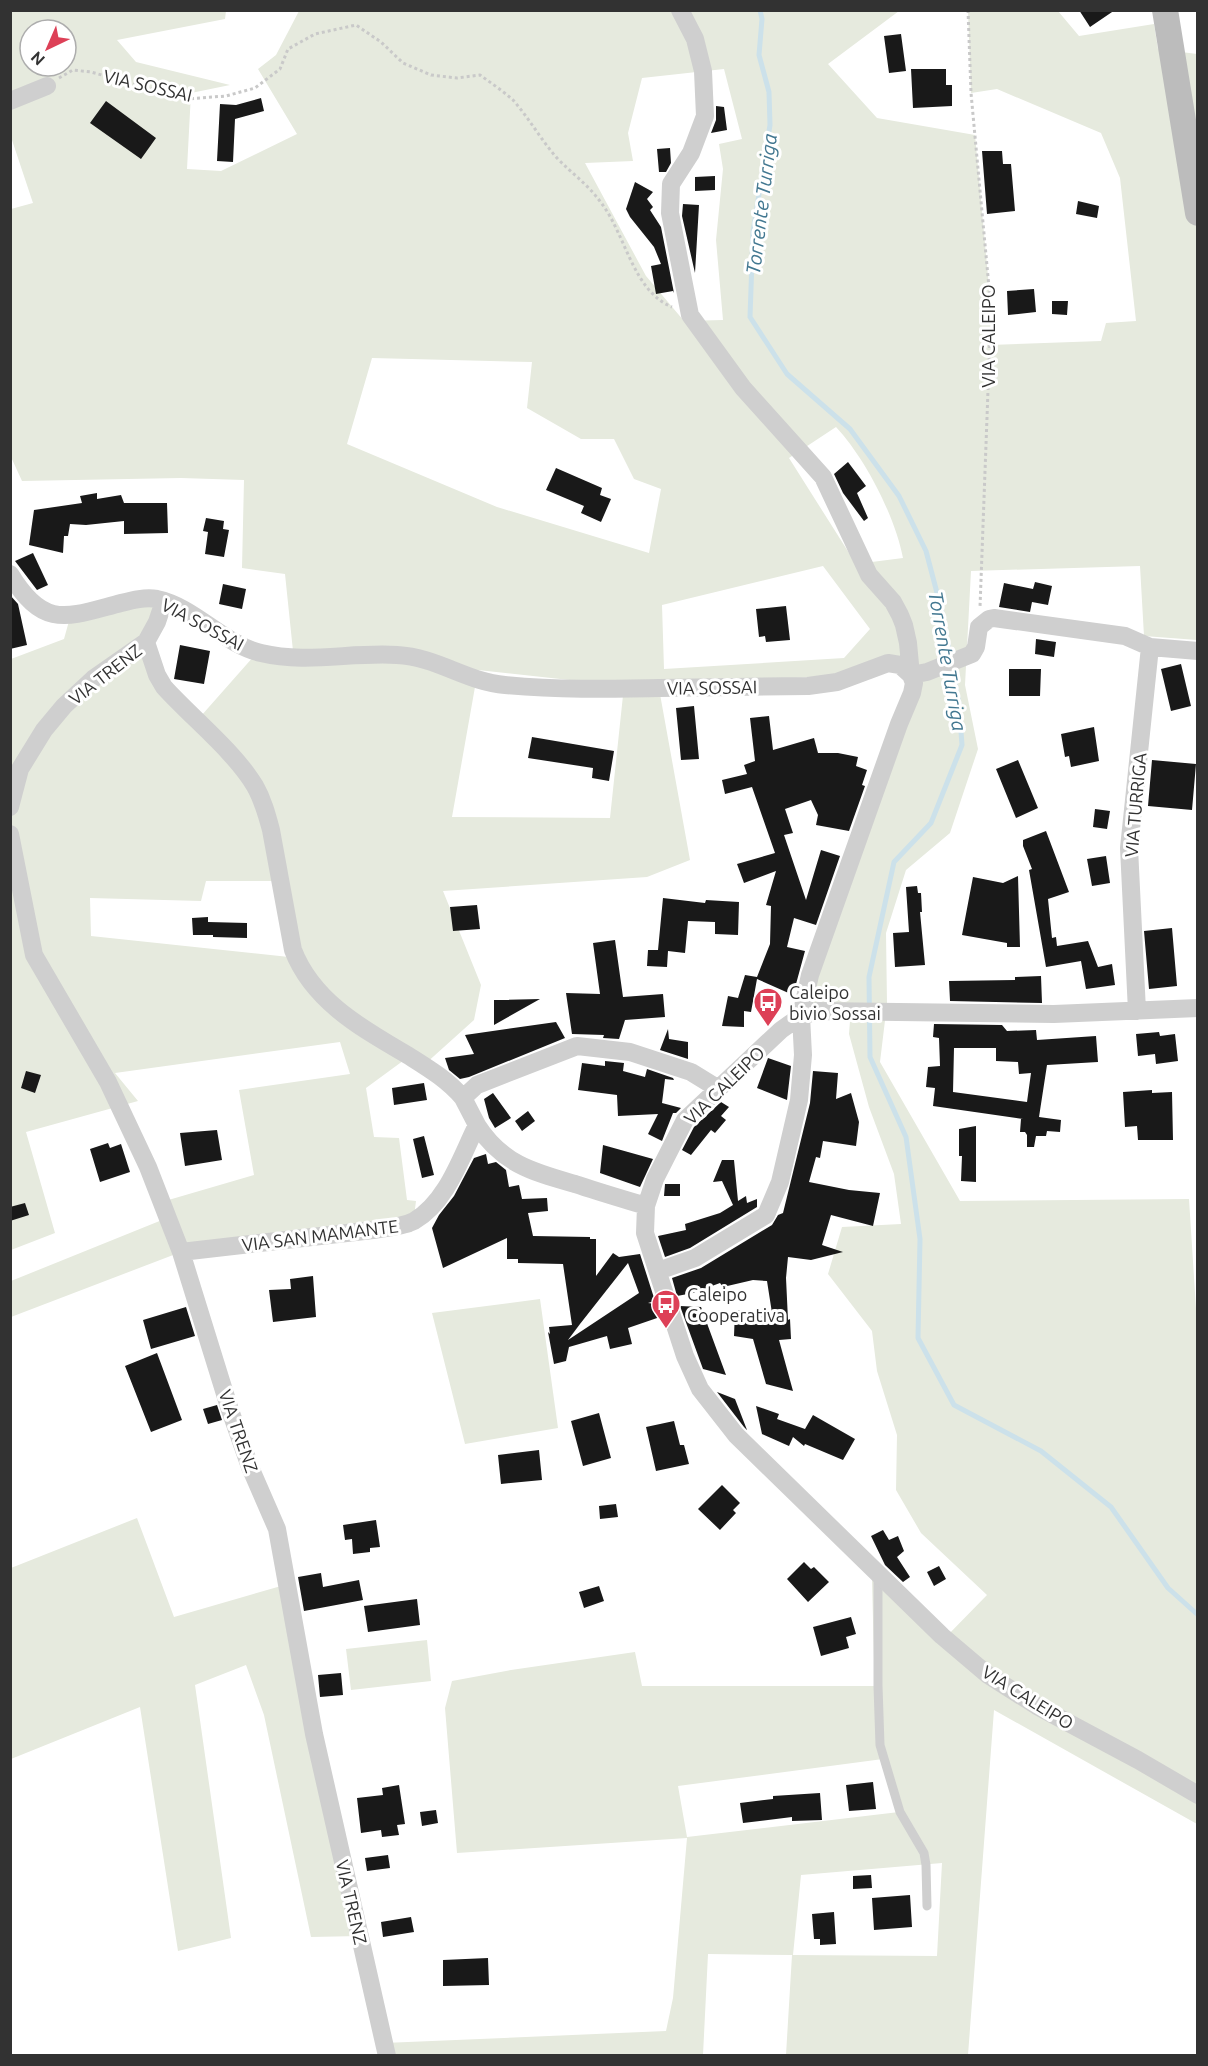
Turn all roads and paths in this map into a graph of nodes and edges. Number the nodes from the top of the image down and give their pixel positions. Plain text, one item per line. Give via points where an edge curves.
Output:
1 (680, 10) edge
2 (968, 10) edge
3 (1165, 10) edge
4 (47, 86) joint
5 (10, 101) edge
6 (1197, 213) edge
7 (690, 315) junction
8 (10, 573) edge
9 (164, 601) junction
10 (979, 627) junction
11 (146, 642) junction
12 (1150, 647) junction
13 (1197, 651) edge
14 (919, 674) junction
15 (10, 807) edge
16 (10, 834) edge
17 (1197, 1008) edge
18 (1137, 1011) junction
19 (801, 1016) junction
20 (717, 1088) junction
21 (463, 1098) junction
22 (477, 1125) junction
23 (646, 1206) junction
24 (181, 1252) junction
25 (658, 1271) junction
26 (878, 1572) junction
27 (1197, 1795) edge
28 (927, 1906) dead end
29 (387, 2055) edge

1 - 7 street via 695,39 703,71 705,116 691,153 671,184 670,213
2 - 10 path, VIA CALEIPO via 971,93 991,309
3 - 6 main road
4 - 5 street
4 - 7 path, VIA SOSSAI via 73,70 187,99 226,96 255,88 280,69 288,48 315,34 356,25 403,63 431,75 480,75 512,100 558,159 603,204 647,291
7 - 14 street via 743,388 823,477 869,574 893,602
8 - 9 street, VIA SOSSAI via 32,604 61,616 143,599
9 - 11 street, VIA TRENZ
9 - 14 street, VIA SOSSAI via 258,653 299,659 416,657 502,685 808,686 837,682 894,663
10 - 12 street via 994,618 1125,636
10 - 14 street via 975,651 965,659
11 - 15 street, VIA TRENZ via 93,679 53,718 20,769
11 - 21 street via 165,687 255,787 271,830 293,950 306,974 348,1020 424,1065
12 - 13 street
12 - 18 street, VIA TURRIGA via 1128,848
14 - 19 street via 810,975
16 - 24 street, VIA TRENZ via 34,955 108,1082 148,1167
17 - 18 street
18 - 19 street via 818,1011
19 - 20 street, VIA CALEIPO
19 - 25 street via 799,1100 780,1182 766,1215 695,1258
20 - 21 street via 691,1072 630,1052 577,1046 477,1085
20 - 23 street, VIA CALEIPO via 685,1120
21 - 22 street
22 - 23 street via 500,1153 523,1168
22 - 24 street, VIA SAN MAMANTE via 440,1196 413,1221 373,1230
23 - 25 street, VIA CALEIPO via 645,1233
24 - 29 street, VIA TRENZ via 230,1410 277,1529 314,1734
25 - 26 street, VIA CALEIPO via 685,1356 700,1389 736,1435
26 - 27 street, VIA CALEIPO via 988,1676
26 - 28 lane via 880,1745 900,1812 924,1853

